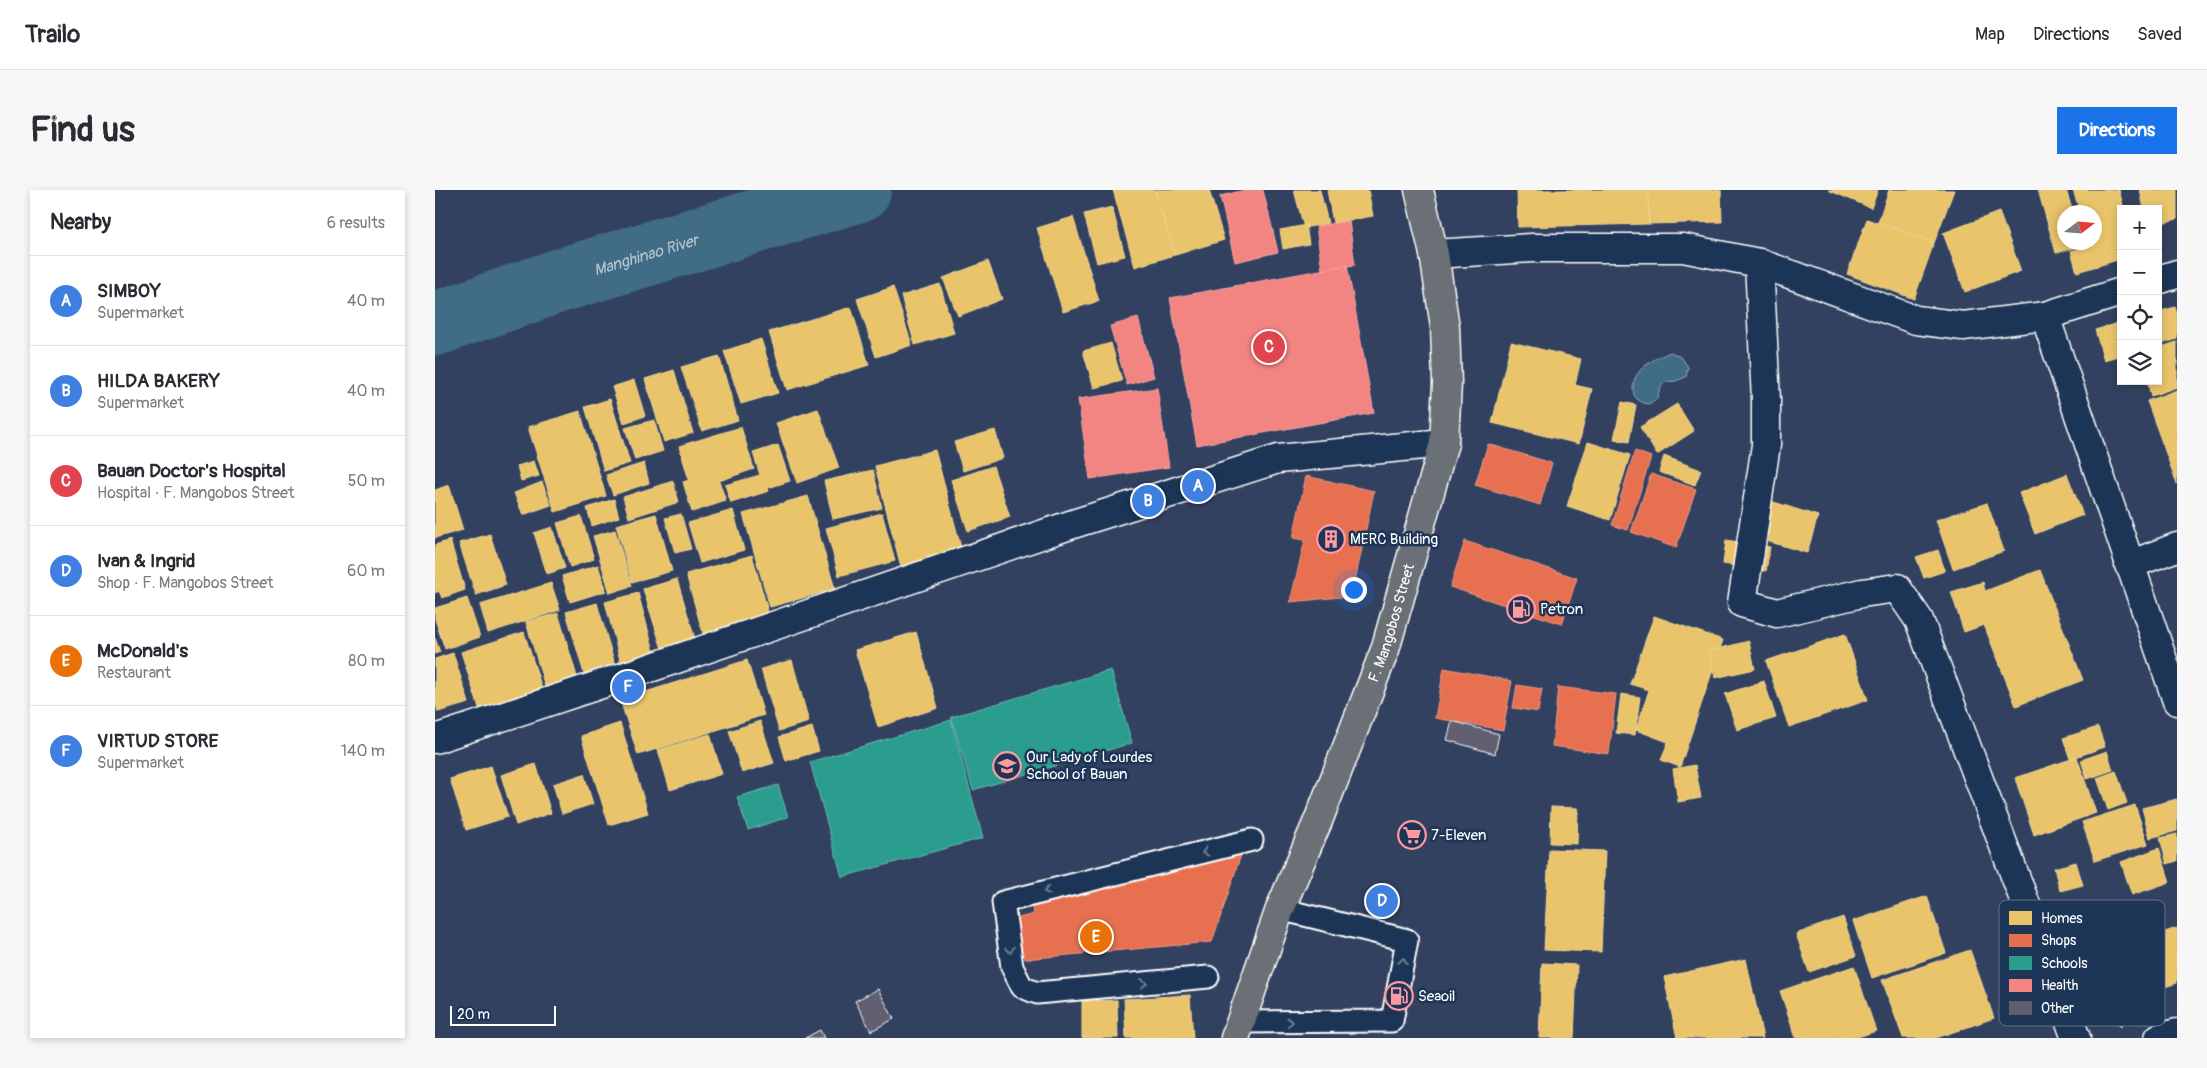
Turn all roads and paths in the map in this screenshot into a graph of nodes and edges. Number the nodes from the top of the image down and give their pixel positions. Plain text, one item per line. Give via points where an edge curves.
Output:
1 (1419, 190) edge
2 (1434, 254) junction
3 (1759, 263) junction
4 (2177, 274) edge
5 (2162, 279) edge
6 (2117, 293) edge
7 (2045, 316) junction
8 (1445, 443) junction
9 (2177, 547) edge
10 (2129, 565) junction
11 (2177, 701) edge
12 (435, 739) edge
13 (1252, 840) dead end
14 (2024, 900) edge
15 (1280, 909) junction
16 (1208, 977) dead end
17 (2071, 1026) edge
18 (1238, 1030) edge
19 (2177, 1033) edge
20 (2076, 1038) edge
21 (2159, 1038) edge

1 - 2 main road, F. Mangobos Street
2 - 3 street via 1532,248 1683,248
2 - 8 main road, F. Mangobos Street via 1445,327
3 - 7 street via 1916,320 1963,326
3 - 14 street via 1766,446 1742,604 1777,613 1897,588 1919,620
4 - 5 street
6 - 7 street
7 - 10 street
8 - 12 street via 1279,459 1073,524
8 - 15 main road, F. Mangobos Street via 1385,650
9 - 10 street
10 - 11 street
13 -> 16 lane via 1003,902 1012,967 1022,987 1037,993
15 - 18 main road, F. Mangobos Street
18 -> 15 lane via 1392,1021 1407,940
17 - 20 street
19 - 21 street

